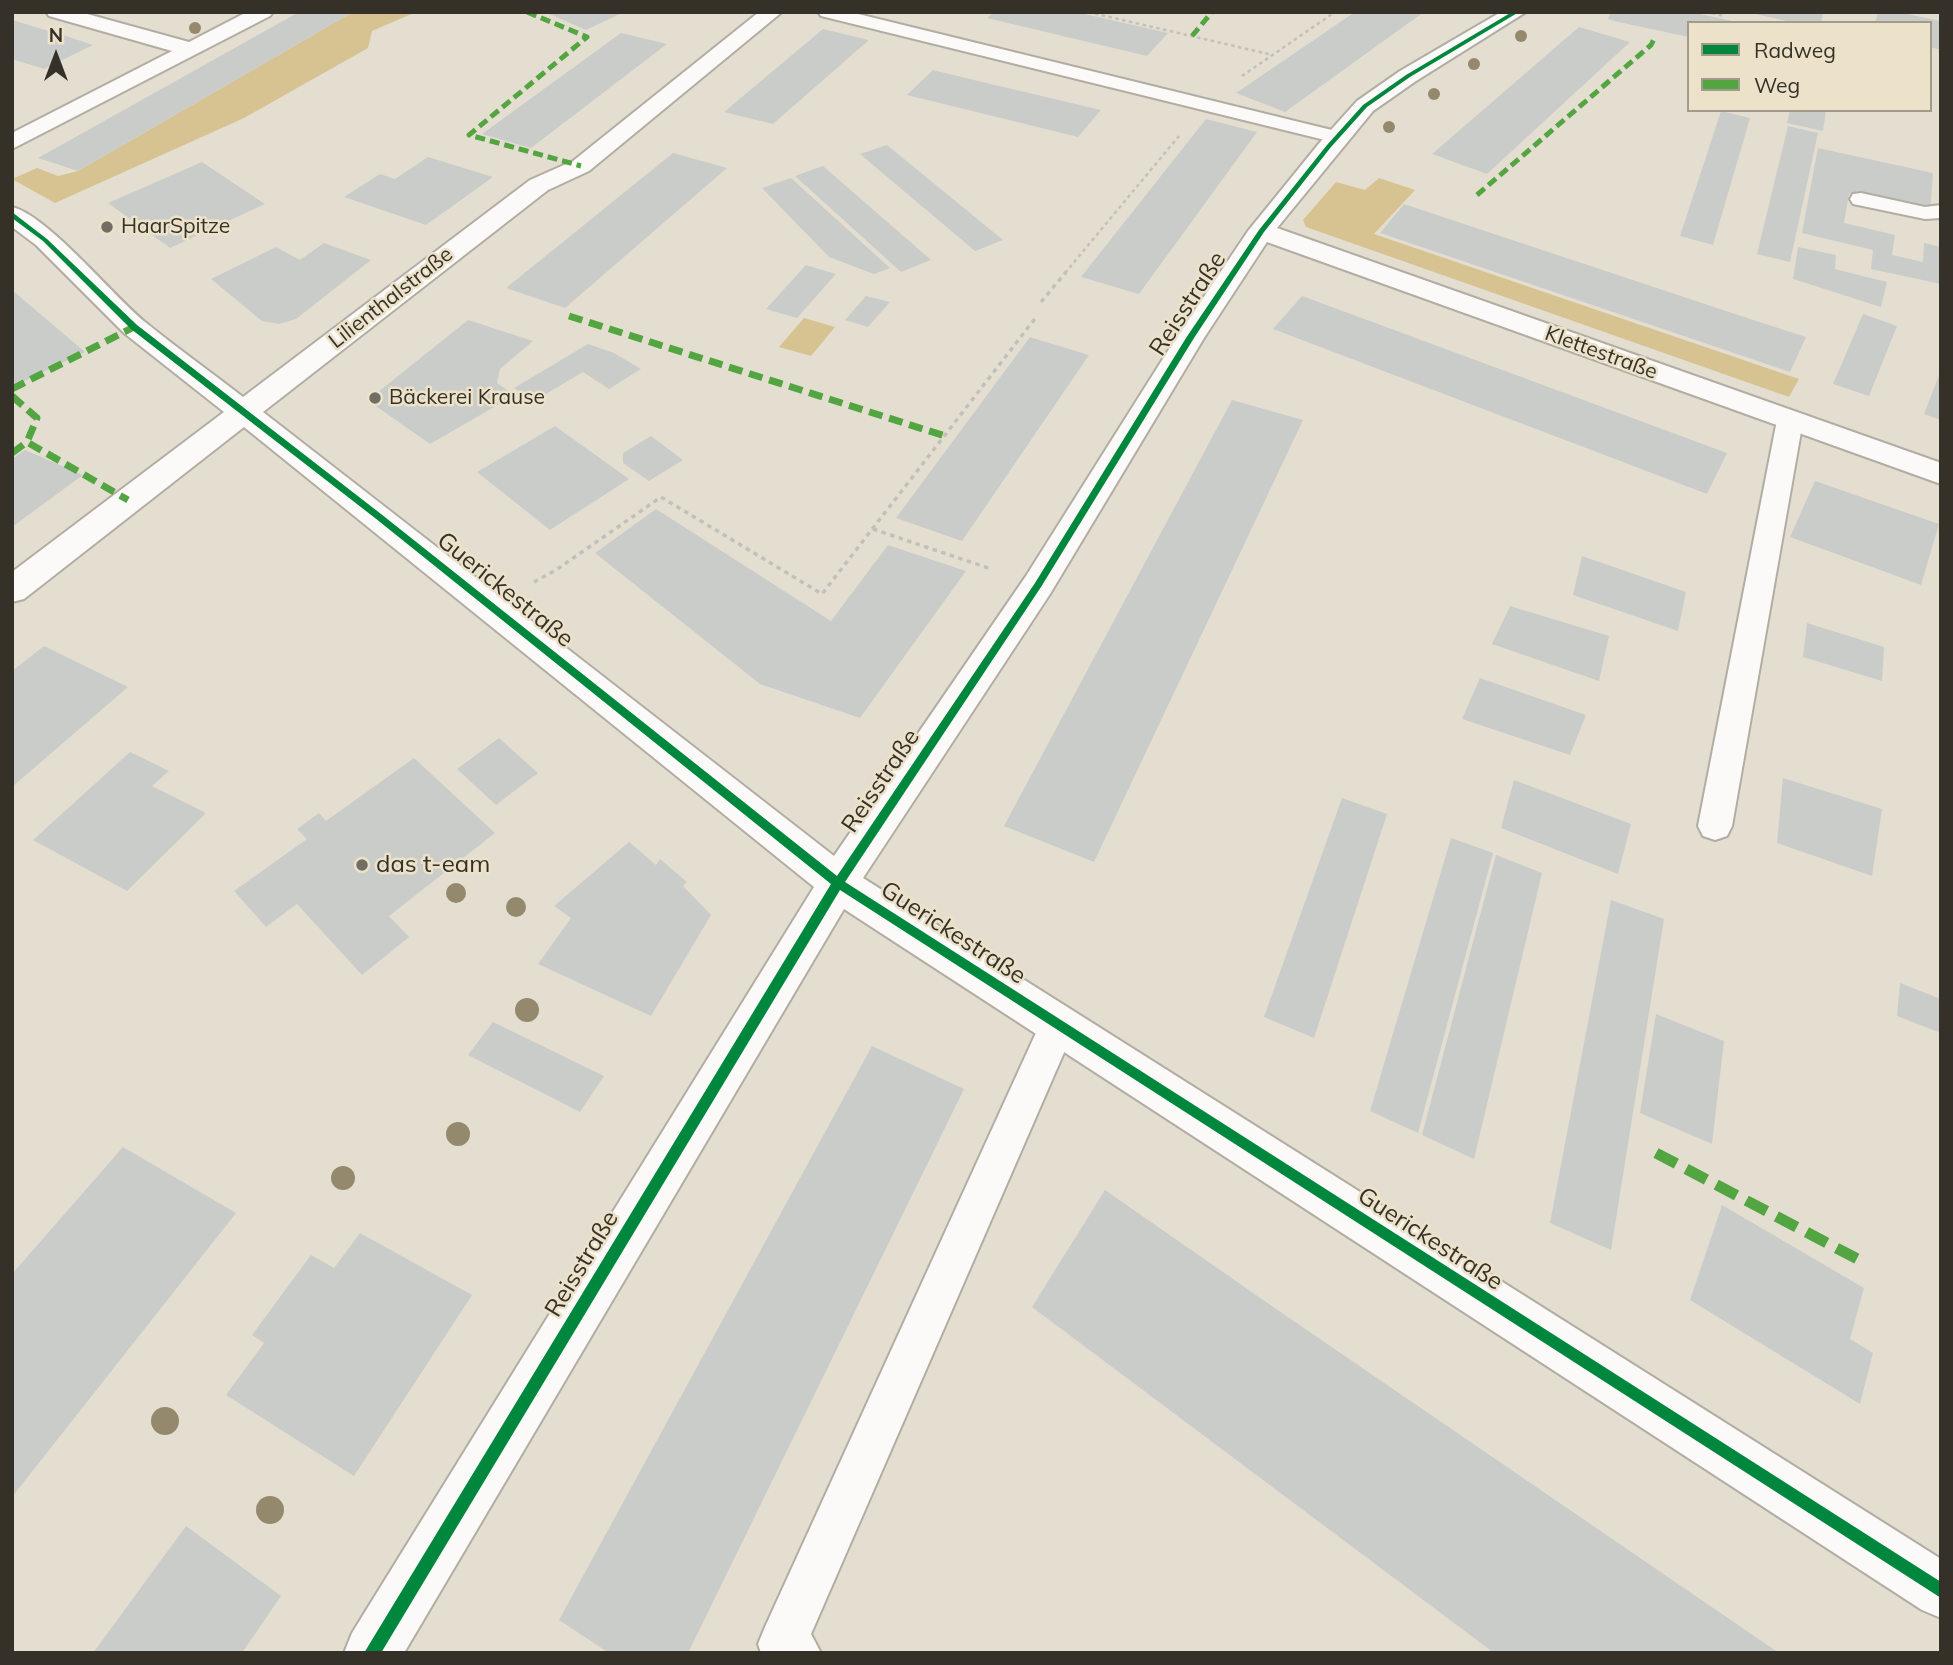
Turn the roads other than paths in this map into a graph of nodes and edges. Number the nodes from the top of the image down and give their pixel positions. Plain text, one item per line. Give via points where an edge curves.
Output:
1 (56, 12) edge
2 (263, 12) edge
3 (827, 12) edge
4 (1516, 12) edge
5 (754, 18) edge
6 (193, 50) junction
7 (1337, 136) junction
8 (12, 142) edge
9 (1861, 200) dead end
10 (1941, 211) edge
11 (12, 214) edge
12 (1261, 231) junction
13 (244, 412) junction
14 (1790, 420) junction
15 (1941, 474) edge
16 (12, 590) edge
17 (1715, 826) dead end
18 (838, 883) junction
19 (1058, 1025) junction
20 (1941, 1591) edge
21 (372, 1653) edge
22 (797, 1653) edge

1 - 6 street
2 - 6 street
3 - 7 lane
4 - 7 street, Reisstraße via 1408,76 1365,106
5 - 13 street, Lilienthalstraße via 581,166 539,185
6 - 8 street
7 - 12 street, Reisstraße
9 - 10 lane via 1925,213
11 - 13 street, Guerickestraße via 134,327
12 - 14 street, Klettestraße
12 - 18 street, Reisstraße via 1038,585
13 - 16 street, Lilienthalstraße
13 - 18 street, Guerickestraße
14 - 15 street, Klettestraße
14 - 17 lane
18 - 19 street, Guerickestraße
18 - 21 street, Reisstraße
19 - 20 street, Guerickestraße
19 - 22 lane via 782,1644

